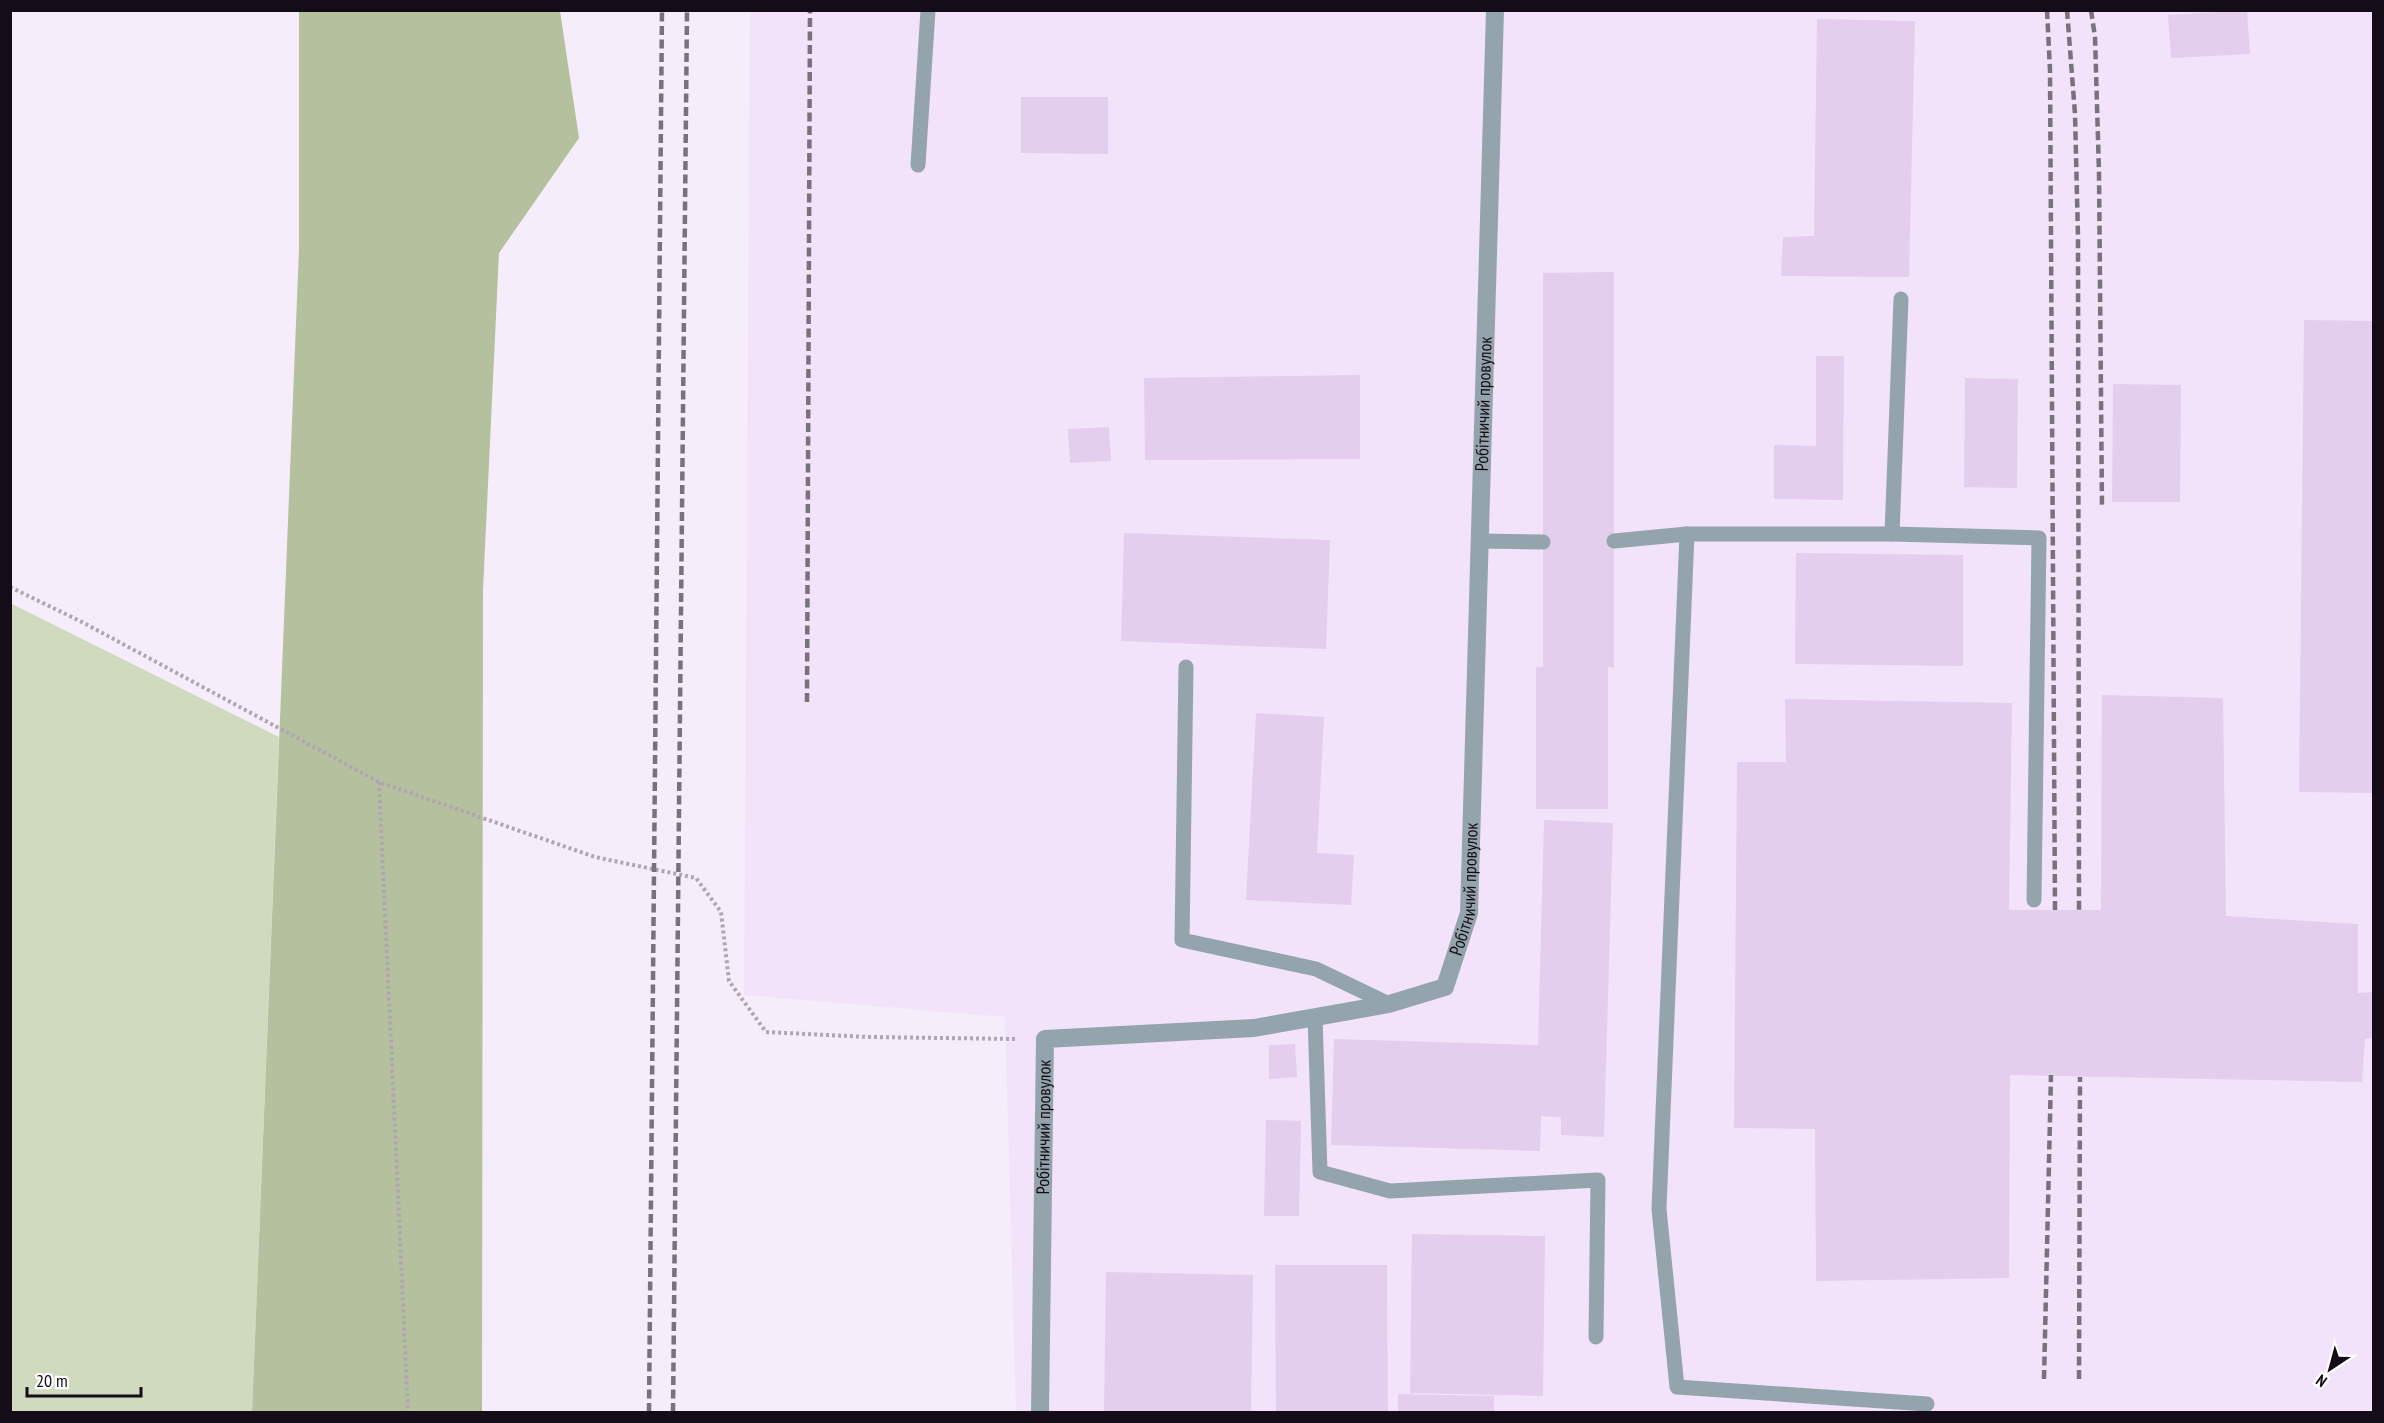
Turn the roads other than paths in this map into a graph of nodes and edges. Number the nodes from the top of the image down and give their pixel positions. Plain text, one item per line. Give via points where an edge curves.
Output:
1 (928, 10) edge
2 (1495, 10) edge
3 (918, 165) dead end
4 (1901, 299) dead end
5 (1687, 534) junction
6 (1892, 534) junction
7 (1480, 541) junction
8 (1614, 541) dead end
9 (1543, 542) dead end
10 (1186, 668) dead end
11 (2034, 900) dead end
12 (1389, 1004) junction
13 (1315, 1017) junction
14 (1596, 1337) dead end
15 (1927, 1404) dead end
16 (1040, 1413) edge

1 - 3 lane
2 - 7 street, Робітничий провулок
4 - 6 lane
5 - 6 lane
5 - 8 lane
5 - 15 lane via 1659,1209 1677,1386
6 - 11 lane via 2039,538
7 - 9 lane
7 - 12 street, Робітничий провулок via 1468,913 1445,987
10 - 12 lane via 1182,940 1316,969
12 - 13 street, Робітничий провулок
13 - 14 lane via 1320,1172 1390,1191 1598,1180
13 - 16 street, Робітничий провулок via 1254,1028 1045,1039

